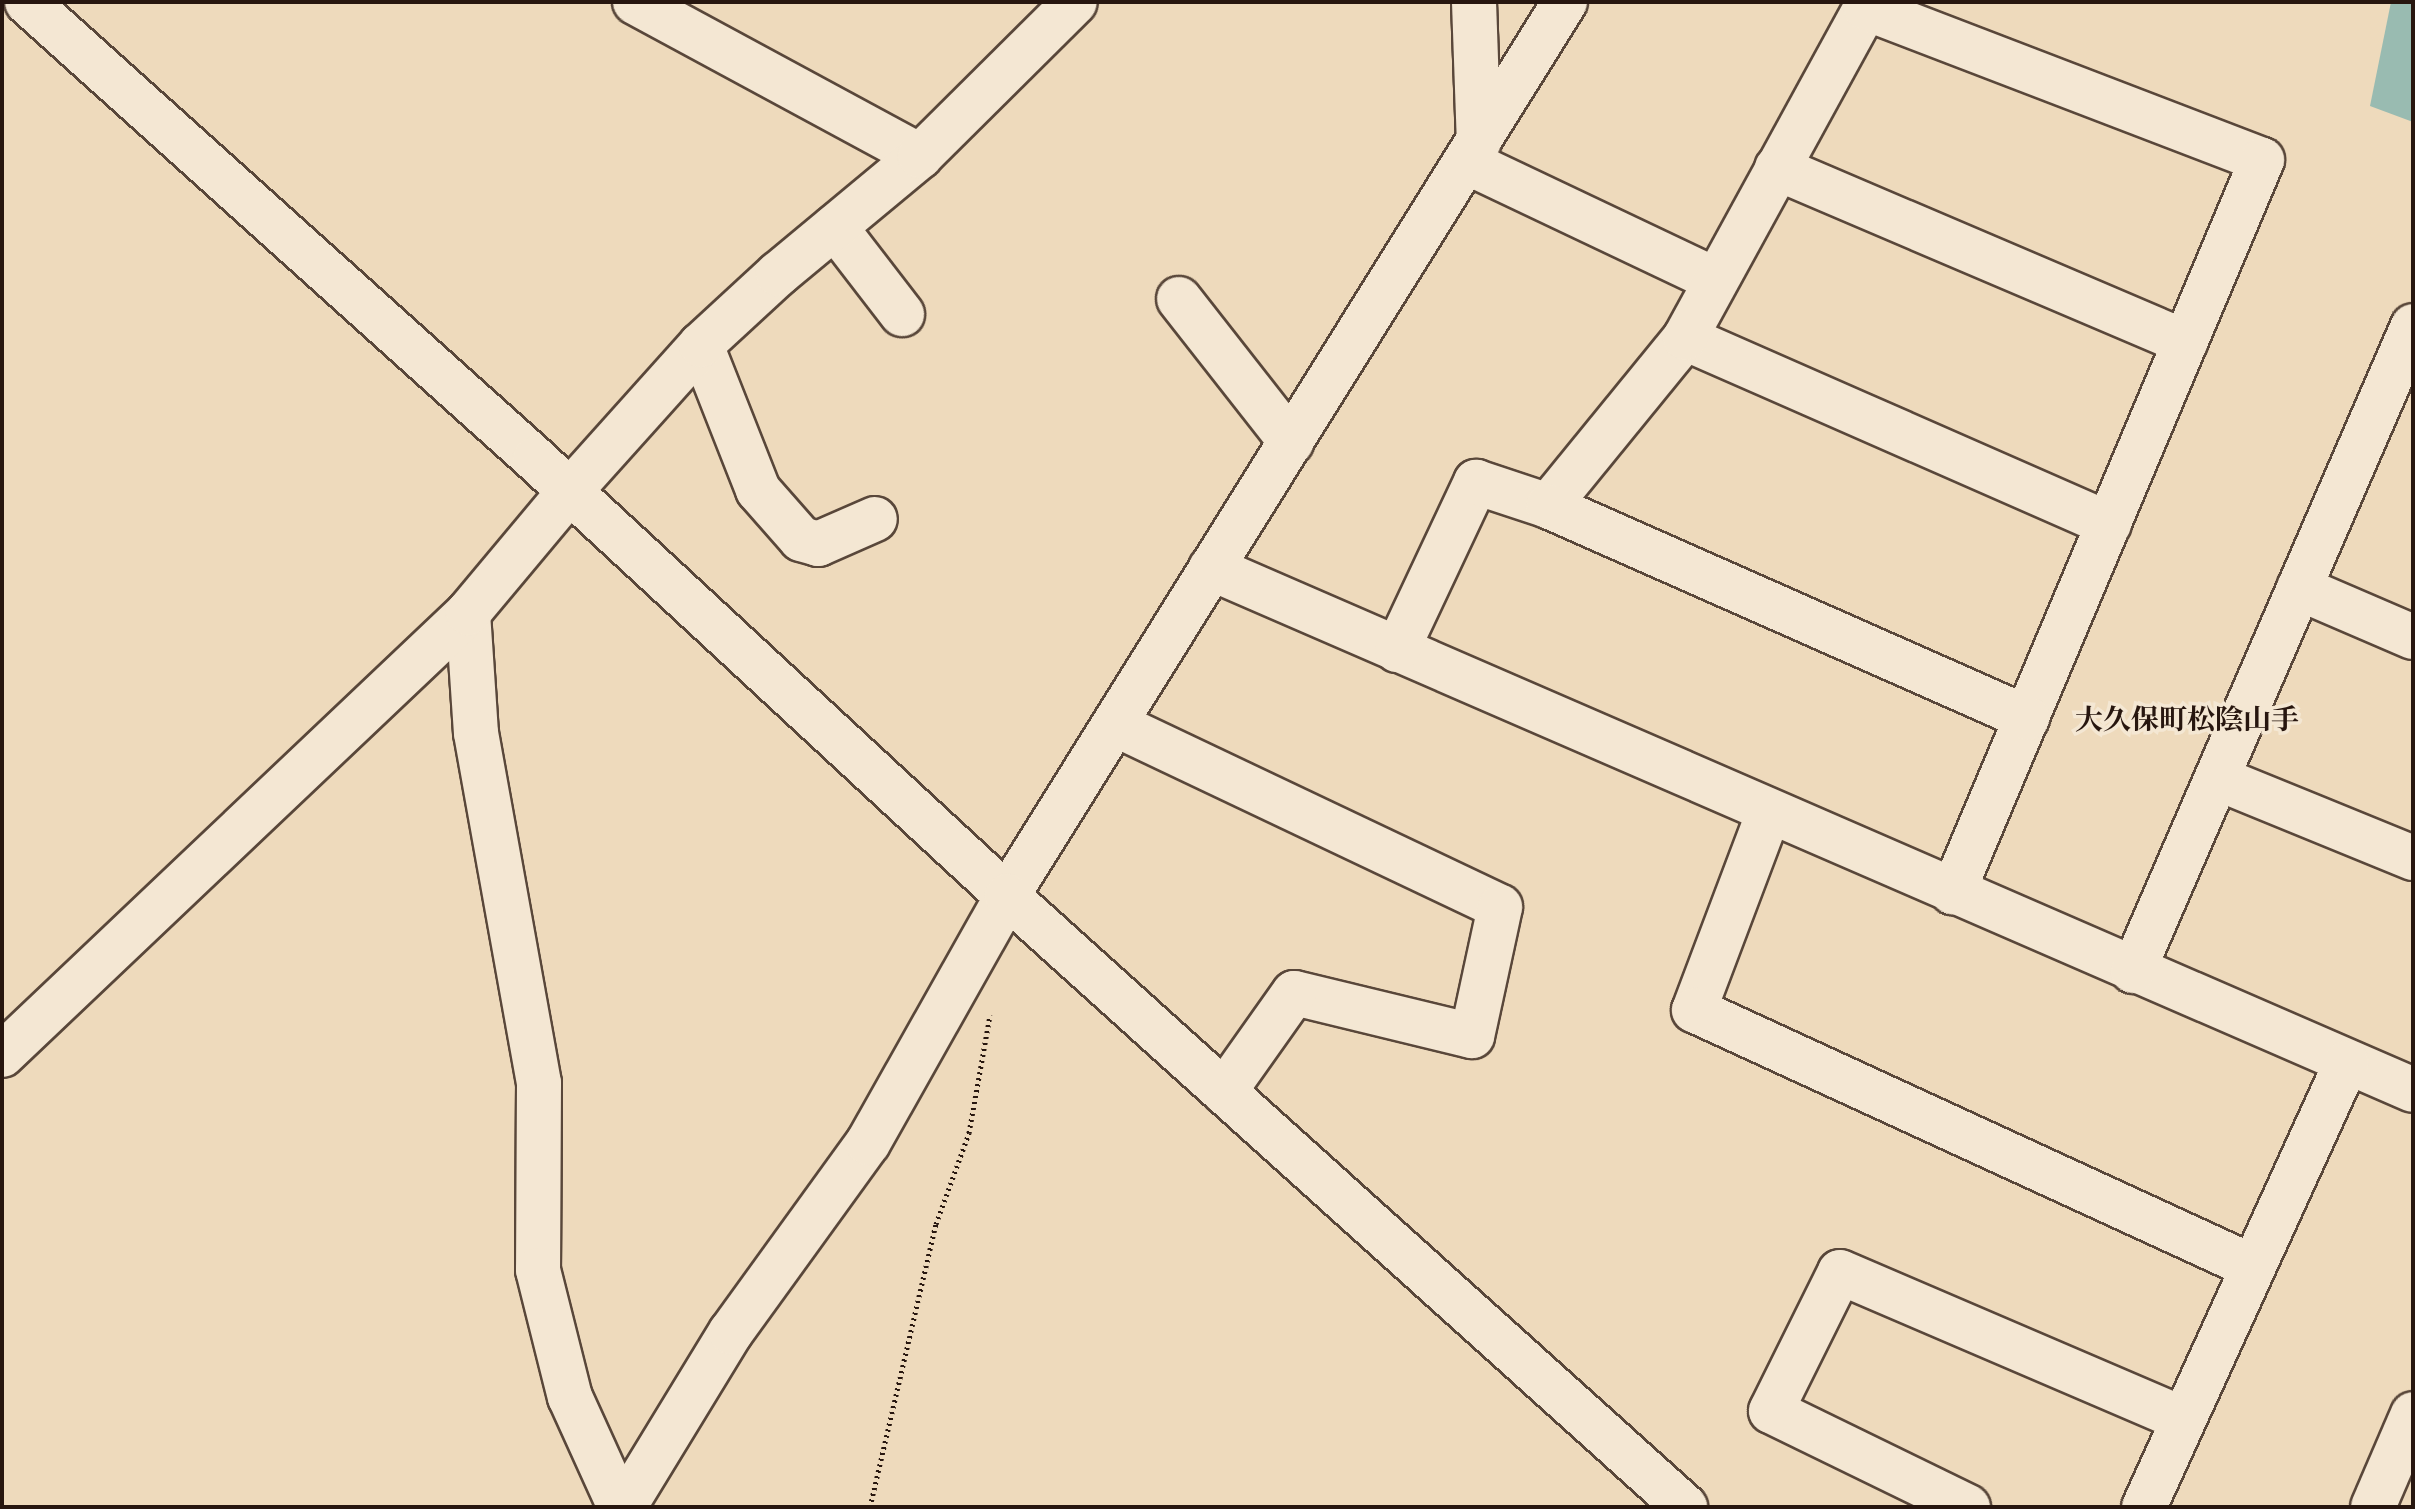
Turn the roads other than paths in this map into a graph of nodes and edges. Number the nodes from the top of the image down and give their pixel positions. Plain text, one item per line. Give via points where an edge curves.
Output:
1 (27, 2) edge
2 (635, 2) edge
3 (1075, 2) edge
4 (1474, 2) edge
5 (1565, 2) edge
6 (1473, 152) junction
7 (920, 156) junction
8 (1777, 168) junction
9 (835, 227) junction
10 (1715, 280) junction
11 (1179, 299) dead end
12 (902, 314) dead end
13 (2413, 326) edge
14 (1685, 338) junction
15 (2185, 342) junction
16 (701, 345) junction
17 (1291, 442) junction
18 (570, 491) junction
19 (1548, 506) junction
20 (875, 519) dead end
21 (2109, 524) junction
22 (1211, 568) junction
23 (2299, 588) junction
24 (468, 613) junction
25 (2413, 637) edge
26 (1397, 650) junction
27 (2027, 718) junction
28 (1115, 724) junction
29 (2217, 778) junction
30 (1769, 812) junction
31 (2413, 858) edge
32 (1953, 892) junction
33 (1007, 896) junction
34 (2133, 971) junction
35 (2, 1055) edge
36 (2346, 1063) junction
37 (2413, 1090) edge
38 (1224, 1092) junction
39 (2253, 1267) junction
40 (2413, 1414) edge
41 (2183, 1419) junction
42 (622, 1507) edge
43 (1685, 1507) edge
44 (1968, 1507) edge
45 (2144, 1507) edge
46 (2373, 1507) edge

1 - 18 street
2 - 7 street
3 - 7 street
4 - 6 street
5 - 6 street
6 - 10 street
6 - 17 street
7 - 9 street
8 - 10 street
8 - 15 street
8 - 15 street via 1866,8 2262,160
9 - 12 street
9 - 16 street
10 - 14 street
11 - 17 street
13 - 23 street
14 - 19 street
14 - 21 street
15 - 21 street
16 - 18 street
16 - 20 street via 758,490 801,539 818,544
17 - 22 street
18 - 24 street
18 - 33 street
19 - 26 street via 1476,482
19 - 27 street
21 - 27 street
22 - 26 street
22 - 28 street
23 - 25 street
23 - 29 street
24 - 35 street
24 - 42 street via 476,733 539,1083 538,1270 570,1397
26 - 30 street
27 - 32 street
28 - 33 street
28 - 38 street via 1500,907 1472,1036 1294,993
29 - 31 street
29 - 34 street
30 - 32 street
30 - 39 street via 1694,1010
32 - 34 street
33 - 38 street
33 - 42 street via 868,1143 731,1332
34 - 36 street
36 - 37 street
36 - 39 street
38 - 43 street
39 - 41 street
40 - 46 street
41 - 44 street via 1840,1272 1771,1411
41 - 45 street

